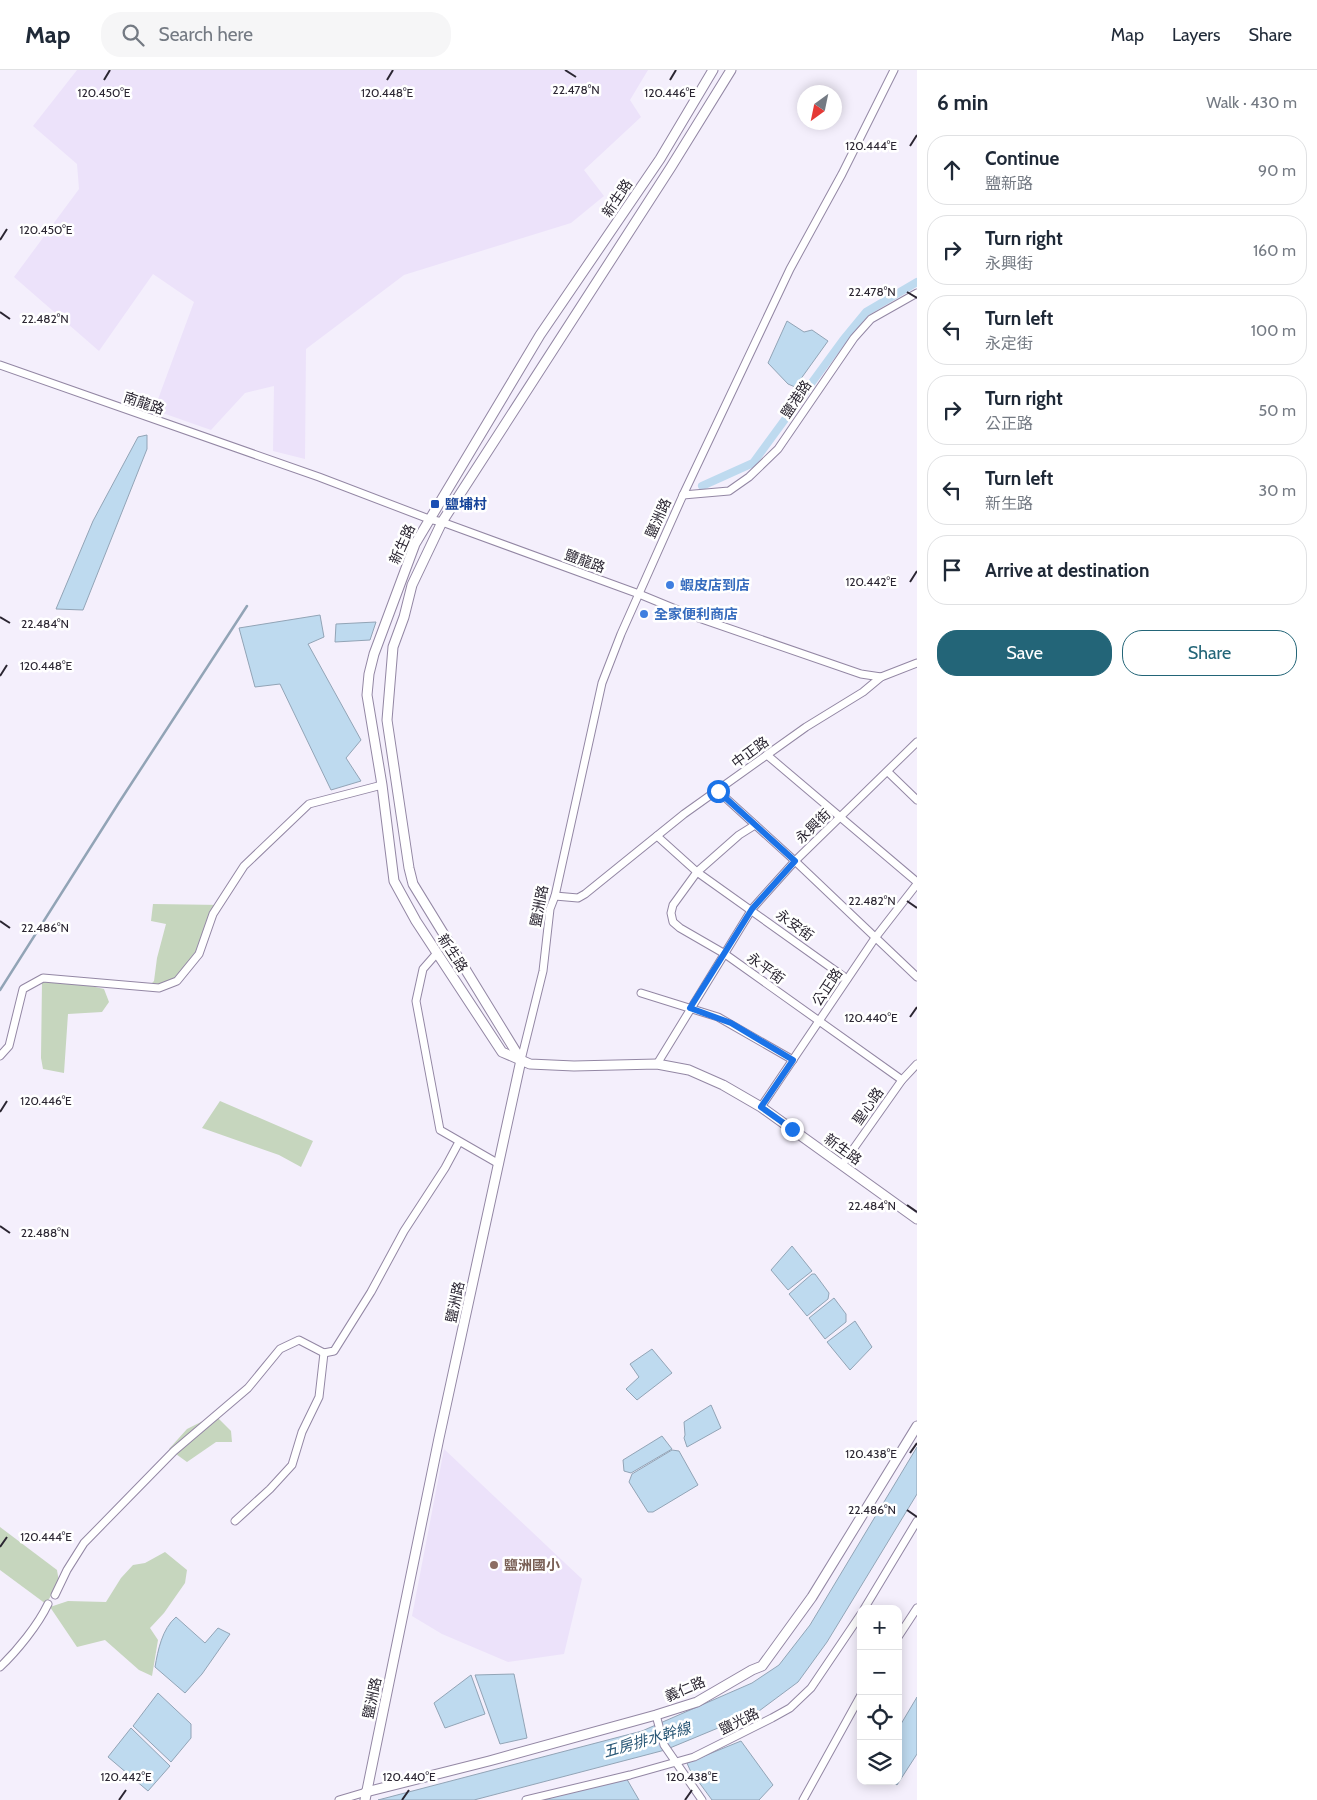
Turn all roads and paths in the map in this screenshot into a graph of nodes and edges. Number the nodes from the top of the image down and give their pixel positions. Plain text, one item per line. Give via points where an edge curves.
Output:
1 (713, 70) edge
2 (731, 70) edge
3 (894, 70) edge
4 (917, 294) edge
5 (0, 365) edge
6 (281, 464) joint
7 (683, 495) junction
8 (429, 519) junction
9 (442, 522) junction
10 (639, 594) junction
11 (917, 662) edge
12 (881, 677) junction
13 (917, 742) edge
14 (767, 755) junction
15 (888, 772) junction
16 (382, 785) junction
17 (718, 791) junction
18 (917, 800) edge
19 (841, 816) junction
20 (755, 825) junction
21 (657, 836) junction
22 (795, 861) junction
23 (697, 872) junction
24 (917, 883) edge
25 (554, 896) junction
26 (752, 909) junction
27 (875, 938) junction
28 (437, 953) junction
29 (725, 954) junction
30 (917, 976) edge
31 (847, 979) junction
32 (640, 993) dead end
33 (690, 1008) junction
34 (819, 1022) junction
35 (0, 1056) edge
36 (521, 1060) junction
37 (793, 1060) junction
38 (657, 1064) junction
39 (917, 1064) edge
40 (902, 1080) junction
41 (761, 1107) junction
42 (459, 1142) junction
43 (499, 1164) junction
44 (842, 1165) junction
45 (917, 1219) edge
46 (324, 1353) junction
47 (917, 1426) edge
48 (235, 1521) dead end
49 (917, 1521) edge
50 (55, 1595) dead end
51 (48, 1604) dead end
52 (866, 1605) edge
53 (917, 1608) edge
54 (857, 1620) edge
55 (902, 1631) edge
56 (0, 1667) edge
57 (857, 1702) edge
58 (656, 1718) junction
59 (674, 1761) junction
60 (366, 1796) edge
61 (339, 1800) edge
62 (526, 1800) edge
63 (702, 1800) edge
64 (803, 1800) edge

1 - 8 street, 新生路 via 660,159 540,335
2 - 9 street, 新生路
3 - 7 street, 鹽洲路 via 790,269
4 - 7 street, 鹽港路 via 871,318 778,449 749,477 729,491
5 - 6 street, 南龍路
6 - 8 street, 鹽龍路
7 - 10 street, 鹽洲路
8 - 9 street, 鹽龍路
8 - 16 street, 新生路 via 408,561 369,674 367,695
9 - 10 street, 鹽龍路
9 - 36 street, 新生路 via 412,585 393,647 387,720 413,884
10 - 12 street, 鹽龍路 via 690,615 862,674
10 - 25 street, 鹽洲路 via 602,683
11 - 12 street, 中正路
12 - 14 street, 中正路
13 - 15 street, 永興街
14 - 17 street, 中正路
14 - 19 street
15 - 18 street
15 - 19 street, 永興街
16 - 28 street, 新生路 via 394,882
16 - 35 street via 309,804 244,866 213,914 199,954 177,981 159,988 43,978 23,989 9,1046
17 - 20 street
17 - 21 street, 中正路
19 - 22 street, 永興街
19 - 24 street
20 - 22 street
20 - 23 street, 永平街
21 - 23 street, 永安街
21 - 25 street, 中正路 via 578,898
22 - 26 street, 永興街
22 - 27 street
23 - 26 street, 永安街
23 - 29 street, 永平街 via 673,905 673,922
24 - 27 street, 公正路
25 - 36 street, 鹽洲路 via 543,971
26 - 29 street, 永興街
26 - 31 street, 永安街
27 - 30 street
27 - 31 street, 公正路
28 - 36 street, 新生路 via 502,1052
28 - 42 street via 423,969 416,1001 440,1130
29 - 33 street, 永興街
29 - 34 street, 永平街
31 - 34 street, 公正路
32 - 33 street
33 - 37 street via 731,1023
33 - 38 street, 永興街
34 - 37 street, 公正路
34 - 40 street, 永平街
36 - 38 street, 新生路 via 530,1064 574,1066
36 - 43 street, 鹽洲路
37 - 41 street, 公正路
38 - 41 street, 新生路 via 689,1070
39 - 40 street, 聖心路
40 - 44 street, 聖心路
41 - 44 street, 新生路
42 - 43 street
42 - 46 street via 334,1351
43 - 60 street, 鹽洲路
44 - 45 street, 新生路
46 - 48 street via 319,1397 302,1432 292,1465
46 - 50 street via 299,1340 280,1348 248,1388 174,1451 84,1543
47 - 58 street, 義仁路 via 812,1597 762,1666 697,1702
49 - 52 street
51 - 56 street
53 - 55 street
54 - 59 street, 鹽光路 via 811,1688 790,1708 694,1757
57 - 64 street
58 - 59 street via 664,1745
58 - 60 street, 義仁路
59 - 62 street, 鹽光路
59 - 63 street
60 - 61 street, 義仁路

